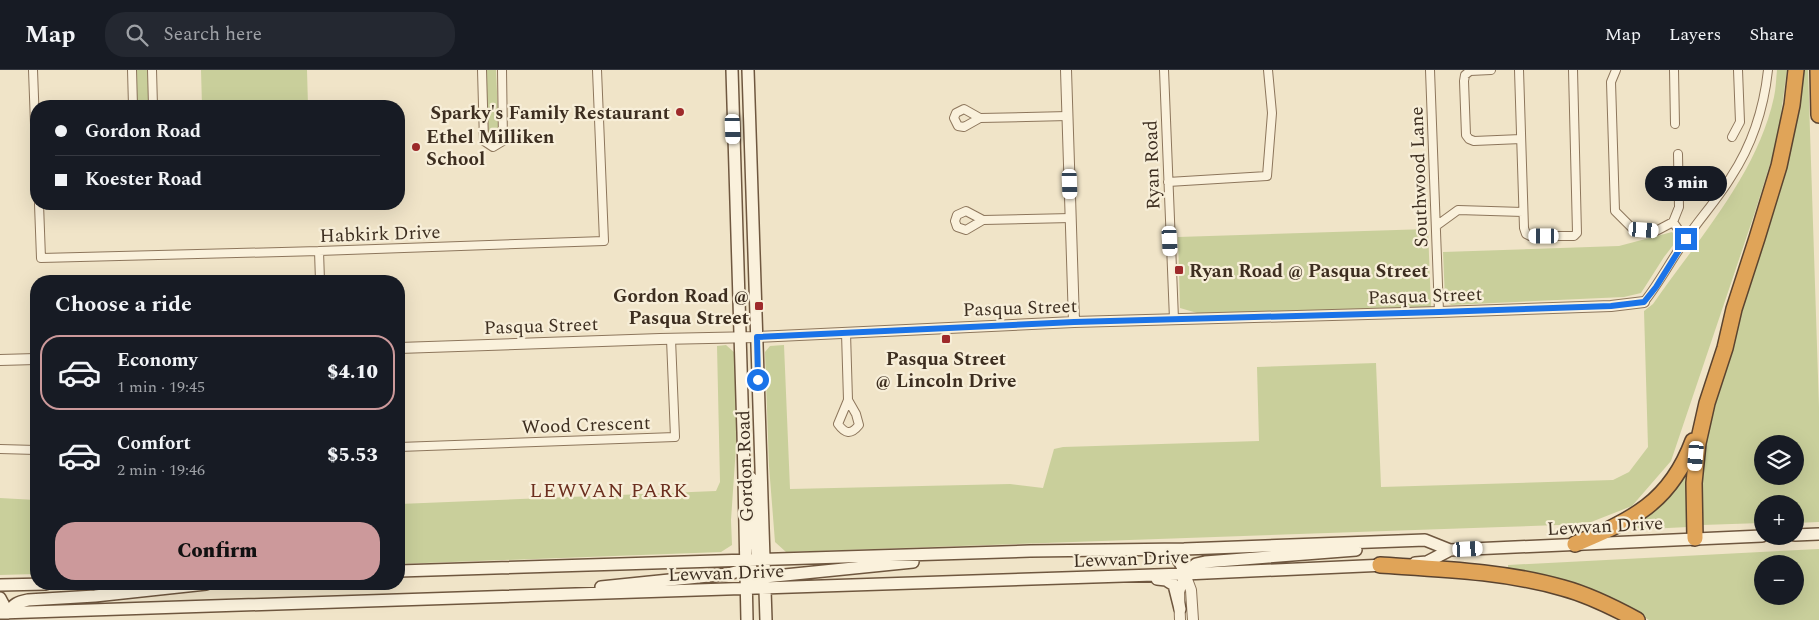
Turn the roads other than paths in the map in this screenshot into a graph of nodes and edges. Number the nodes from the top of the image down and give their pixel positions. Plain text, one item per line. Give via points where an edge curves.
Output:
1 (33, 70) edge
2 (132, 70) edge
3 (152, 70) edge
4 (482, 70) edge
5 (502, 70) edge
6 (597, 70) edge
7 (732, 70) edge
8 (748, 70) edge
9 (1066, 70) edge
10 (1164, 70) edge
11 (1268, 70) edge
12 (1430, 70) edge
13 (1491, 70) edge
14 (1520, 70) edge
15 (1573, 70) edge
16 (1616, 70) edge
17 (1674, 70) edge
18 (1738, 70) edge
19 (1768, 70) edge
20 (1796, 70) edge
21 (1818, 70) edge
22 (34, 100) edge
23 (133, 100) edge
24 (153, 100) edge
25 (1819, 115) edge
26 (1068, 116) junction
27 (980, 118) dead end
28 (1676, 124) dead end
29 (1732, 138) dead end
30 (1521, 140) junction
31 (1678, 154) dead end
32 (1168, 182) junction
33 (39, 210) edge
34 (1523, 212) junction
35 (1071, 218) junction
36 (983, 220) dead end
37 (1673, 222) junction
38 (1436, 226) junction
39 (1686, 239) junction
40 (319, 251) junction
41 (320, 275) edge
42 (1644, 302) joint
43 (1439, 312) junction
44 (1174, 319) junction
45 (1074, 322) junction
46 (846, 332) junction
47 (757, 337) junction
48 (740, 338) junction
49 (671, 339) junction
50 (405, 348) edge
51 (1725, 348) junction
52 (30, 359) edge
53 (0, 360) edge
54 (848, 400) dead end
55 (743, 432) junction
56 (405, 447) edge
57 (0, 449) edge
58 (30, 450) edge
59 (1818, 534) edge
60 (1804, 535) edge
61 (1754, 536) edge
62 (1695, 538) junction
63 (1425, 540) junction
64 (1575, 544) junction
65 (1164, 550) junction
66 (1450, 550) junction
67 (1030, 551) junction
68 (760, 561) junction
69 (745, 565) junction
70 (1380, 565) junction
71 (405, 571) edge
72 (1185, 574) junction
73 (1095, 577) junction
74 (763, 581) junction
75 (30, 584) edge
76 (0, 585) edge
77 (746, 589) junction
78 (150, 590) edge
79 (495, 597) junction
80 (0, 598) edge
81 (38, 611) junction
82 (1180, 615) edge
83 (5, 617) edge
84 (22, 618) edge
85 (747, 620) edge
86 (766, 620) edge
87 (1193, 620) edge
88 (1637, 620) edge

1 - 22 street
2 - 23 street
3 - 24 street
4 - 5 street via 484,141 493,147 503,141
6 - 40 street, Habkirk Drive via 604,241
7 - 48 main road, Gordon Road
8 - 47 main road, Gordon Road
9 - 26 street
10 - 32 street, Ryan Road
11 - 32 street via 1272,114 1267,176
12 - 38 street, Southwood Lane
13 - 30 street via 1470,71 1465,75 1466,135 1474,141
14 - 30 street
15 - 34 street via 1577,233 1574,236 1530,236 1524,228
16 - 37 street via 1611,82 1615,211 1633,230 1656,231
17 - 28 street
18 - 29 street via 1740,122
19 - 39 street via 1765,98 1751,139 1732,177
20 - 51 highway via 1779,166
21 - 25 highway
26 - 27 street
26 - 35 street
30 - 34 street
31 - 37 street via 1680,207
32 - 44 street, Ryan Road
33 - 40 street, Habkirk Drive via 41,258
34 - 38 street via 1458,210
35 - 36 street
35 - 45 street
37 - 39 street
38 - 43 street, Southwood Lane
39 - 42 street
40 - 41 street
42 - 43 street, Pasqua Street
43 - 44 street, Pasqua Street
44 - 45 street, Pasqua Street
45 - 46 street, Pasqua Street
46 - 47 street, Pasqua Street
46 - 54 street
47 - 48 street, Pasqua Street
47 - 68 main road, Gordon Road
48 - 49 street, Pasqua Street
48 - 55 main road, Gordon Road
49 - 50 street, Pasqua Street
49 - 56 street, Wood Crescent via 675,437
51 - 62 highway via 1698,443 1694,483
51 - 64 highway via 1692,444 1670,485 1651,504 1627,520
52 - 53 street
55 - 68 main road via 748,447
55 - 69 main road, Gordon Road
57 - 58 street
59 - 60 main road
61 - 62 main road, Lewvan Drive
62 - 64 main road, Lewvan Drive
63 - 65 main road, Lewvan Drive
63 - 66 main road, Lewvan Drive
63 - 72 main road via 1370,549 1205,562 1196,564
64 - 66 main road, Lewvan Drive
65 - 67 main road, Lewvan Drive
65 - 72 main road via 1173,553
66 - 70 main road, Lewvan Drive via 1427,562
67 - 68 main road, Lewvan Drive
67 - 74 main road
68 - 69 main road
68 - 74 main road, Gordon Road
69 - 71 main road, Lewvan Drive
69 - 77 main road, Gordon Road
69 - 79 main road via 728,574
70 - 72 main road, Lewvan Drive
70 - 88 highway via 1486,573 1536,581 1604,603
72 - 73 main road, Lewvan Drive
72 - 82 street via 1179,592
72 - 87 street via 1191,590
73 - 74 main road, Lewvan Drive
73 - 82 main road via 1171,582 1176,590
74 - 77 main road via 748,582
74 - 86 main road, Gordon Road
75 - 76 main road
77 - 79 main road, Lewvan Drive
77 - 85 main road, Gordon Road
78 - 83 main road via 28,600 12,606
79 - 81 main road, Lewvan Drive
80 - 83 main road
81 - 83 main road, Lewvan Drive
81 - 84 main road

